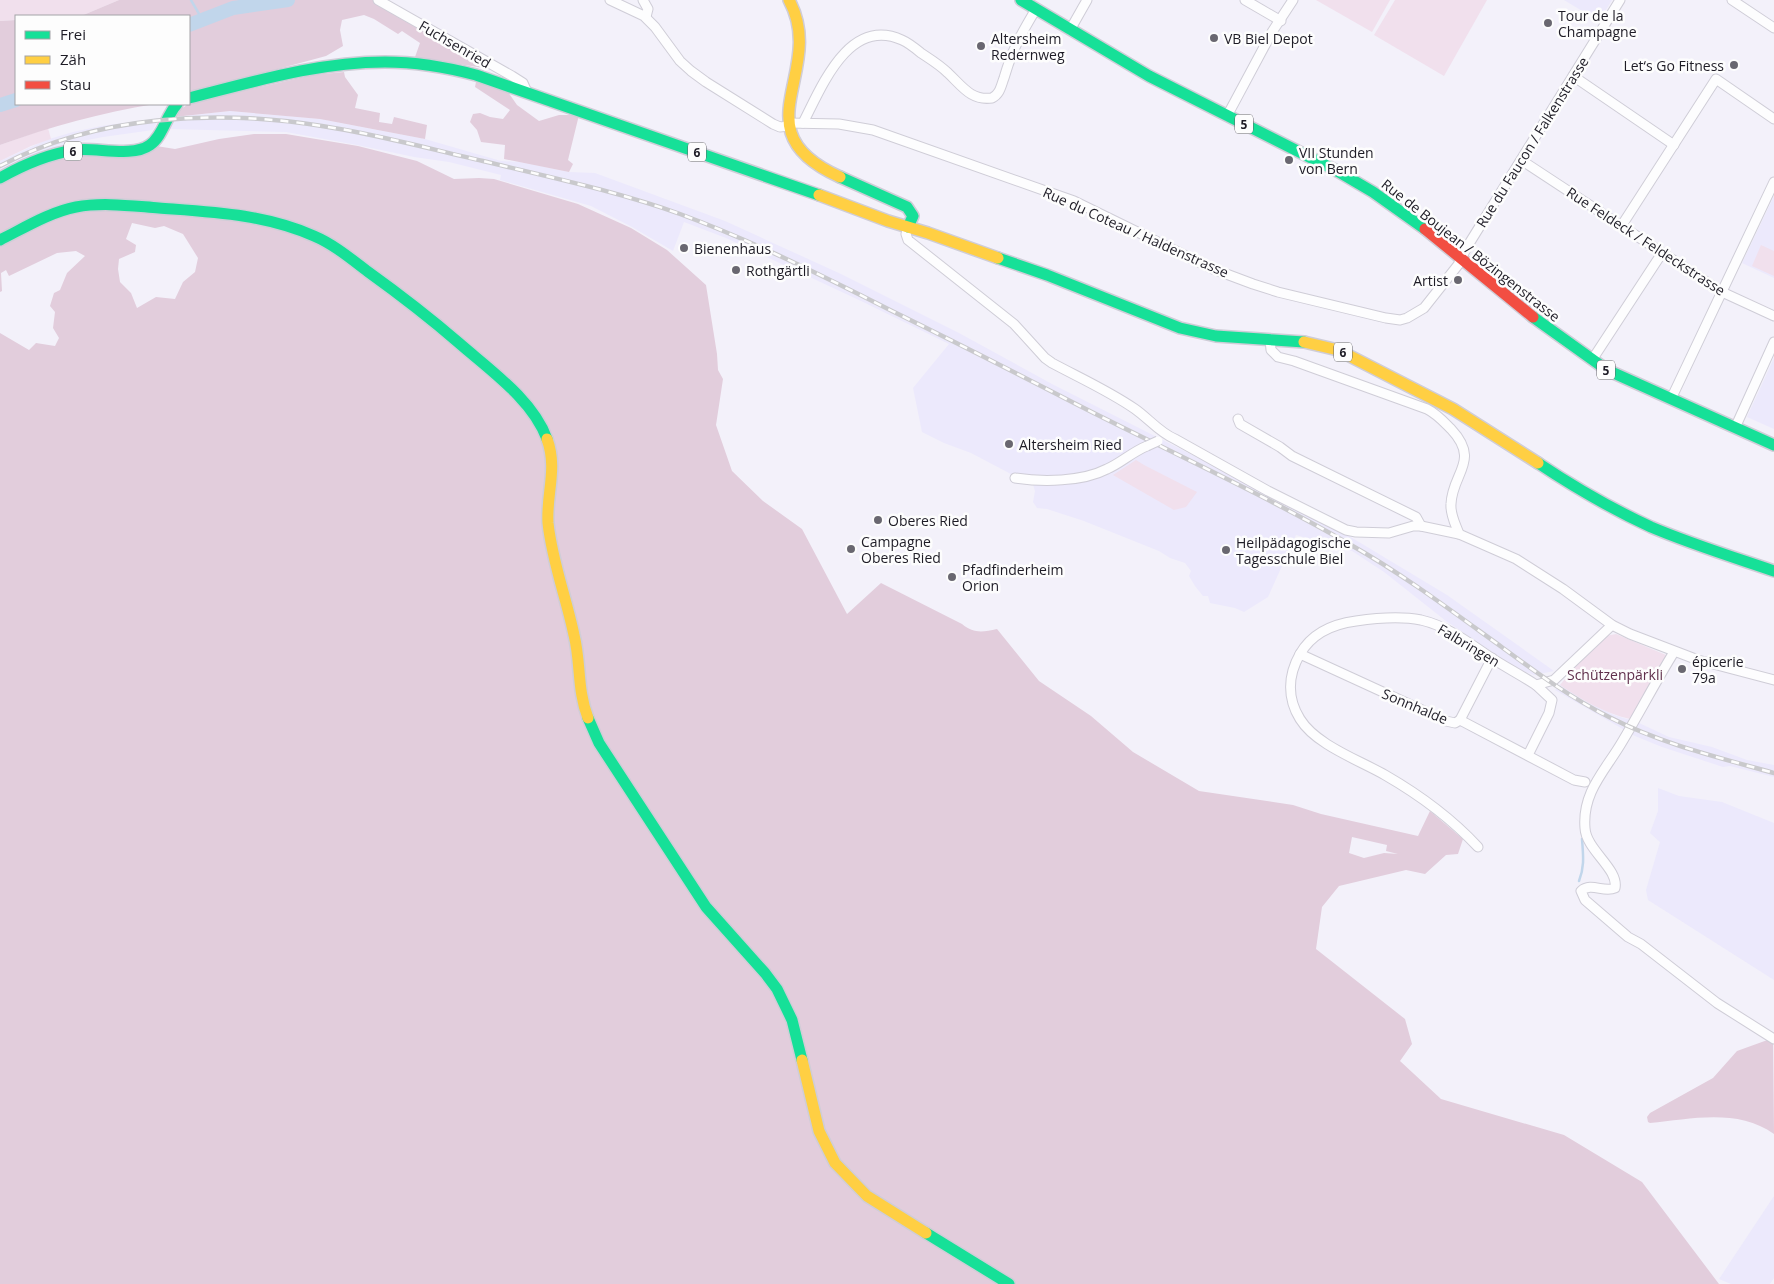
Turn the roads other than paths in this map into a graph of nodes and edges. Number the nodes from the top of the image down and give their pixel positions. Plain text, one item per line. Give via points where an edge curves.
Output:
1 (378, 0) edge
2 (610, 0) edge
3 (643, 0) edge
4 (789, 0) edge
5 (1021, 0) edge
6 (1087, 0) edge
7 (1244, 0) edge
8 (1293, 0) edge
9 (1620, 0) edge
10 (1732, 0) edge
11 (1036, 9) junction
12 (646, 17) junction
13 (1281, 21) junction
14 (1774, 28) edge
15 (1070, 30) junction
16 (1573, 76) junction
17 (527, 93) junction
18 (190, 98) edge
19 (176, 105) edge
20 (1227, 116) junction
21 (1774, 118) edge
22 (803, 123) junction
23 (788, 125) junction
24 (1674, 145) junction
25 (1521, 160) junction
26 (0, 178) edge
27 (1774, 182) edge
28 (1622, 225) junction
29 (908, 227) junction
30 (0, 240) edge
31 (1662, 252) junction
32 (1460, 259) junction
33 (1722, 292) junction
34 (1774, 316) edge
35 (1270, 339) junction
36 (1774, 342) edge
37 (1592, 360) junction
38 (1671, 400) junction
39 (1238, 420) dead end
40 (1734, 428) junction
41 (1167, 437) junction
42 (1774, 445) edge
43 (1015, 478) dead end
44 (1421, 526) junction
45 (1459, 534) junction
46 (1774, 571) edge
47 (1612, 624) junction
48 (1674, 652) junction
49 (1300, 654) junction
50 (1492, 658) junction
51 (1554, 680) junction
52 (1774, 680) edge
53 (1536, 684) junction
54 (1552, 700) junction
55 (1460, 720) junction
56 (1528, 754) junction
57 (1585, 782) dead end
58 (1478, 847) dead end
59 (1774, 1038) edge
60 (1009, 1284) edge

1 - 17 street, Fuchsenried via 512,76 523,83
2 - 12 street
3 - 12 street via 648,8
4 - 23 main road via 799,24 800,45 788,101
5 - 11 main road, Rue de Boujean / Bözingenstrasse / 5
6 - 15 street
7 - 13 street
8 - 13 street
9 - 16 street, Rue du Faucon / Falkenstrasse
10 - 14 street
11 - 15 main road, Rue de Boujean / Bözingenstrasse / 5
11 - 22 street via 1012,50 998,93 992,98 968,93 944,69 904,41 884,35 872,36 844,53 831,69
12 - 23 street, Rue du Coteau / Haldenstrasse via 691,71 773,124 780,127
13 - 20 street
15 - 20 main road, Rue de Boujean / Bözingenstrasse / 5
16 - 24 street
16 - 25 street, Rue du Faucon / Falkenstrasse
17 - 18 main road, 6 via 435,65 357,62 321,67
17 - 29 main road, 6
19 - 26 main road, 6 via 168,114 158,137 146,148 64,152 37,160
20 - 32 main road, Rue de Boujean / Bözingenstrasse / 5 via 1367,189
21 - 24 street via 1716,79
22 - 23 street, Rue du Coteau / Haldenstrasse
22 - 32 street, Rue du Coteau / Haldenstrasse via 840,124 873,130 1074,202 1253,284 1386,318 1400,320 1418,313 1430,302
23 - 29 main road via 799,148 814,162 907,207 913,216
24 - 28 street
25 - 28 street, Rue Feldeck / Feldeckstrasse
25 - 32 street, Rue du Faucon / Falkenstrasse
27 - 33 street
28 - 31 street, Rue Feldeck / Feldeckstrasse
29 - 35 main road, 6 via 1048,275 1180,328 1216,336
29 - 41 street via 908,240 1014,324 1045,358 1134,408 1156,424
30 - 60 main road via 56,213 88,205 249,216 281,223 338,249 421,310 532,411 542,425 551,449 553,465 548,520 551,547 575,637 582,703 599,743 706,907 777,989 792,1020 820,1131 836,1163 867,1196
31 - 33 street, Rue Feldeck / Feldeckstrasse
31 - 37 street
32 - 37 main road, Rue de Boujean / Bözingenstrasse / 5
33 - 34 street, Rue Feldeck / Feldeckstrasse
33 - 38 street
35 - 45 street via 1271,350 1278,357 1427,409 1439,417 1464,450 1464,465 1451,506
35 - 46 main road, 6 via 1317,344 1350,355 1453,409 1606,504 1674,536
36 - 40 street
37 - 38 main road, Rue de Boujean / Bözingenstrasse / 5 via 1616,375
38 - 40 main road, Rue de Boujean / Bözingenstrasse / 5
39 - 44 street via 1292,456 1416,517
40 - 42 main road, Rue de Boujean / Bözingenstrasse / 5
41 - 43 street, bridge via 1093,475 1038,481
41 - 44 street via 1346,530 1389,533
44 - 45 street
45 - 47 street via 1516,559
47 - 48 street
47 - 51 street
48 - 52 street
48 - 59 street via 1593,786 1584,810 1586,838 1611,872 1616,888 1584,888 1582,897 1628,937 1717,1003
49 - 50 street, Falbringen via 1308,643 1328,628 1354,621 1401,618 1422,620 1443,628
49 - 55 street, Sonnhalde via 1446,722
49 - 58 street, Falbringen via 1292,672 1291,694 1296,712 1309,730 1415,794
50 - 53 street, Falbringen
50 - 55 street
51 - 53 street
51 - 54 street
53 - 54 street
54 - 56 street via 1550,713
55 - 56 street, Sonnhalde
56 - 57 street, Sonnhalde via 1574,780

